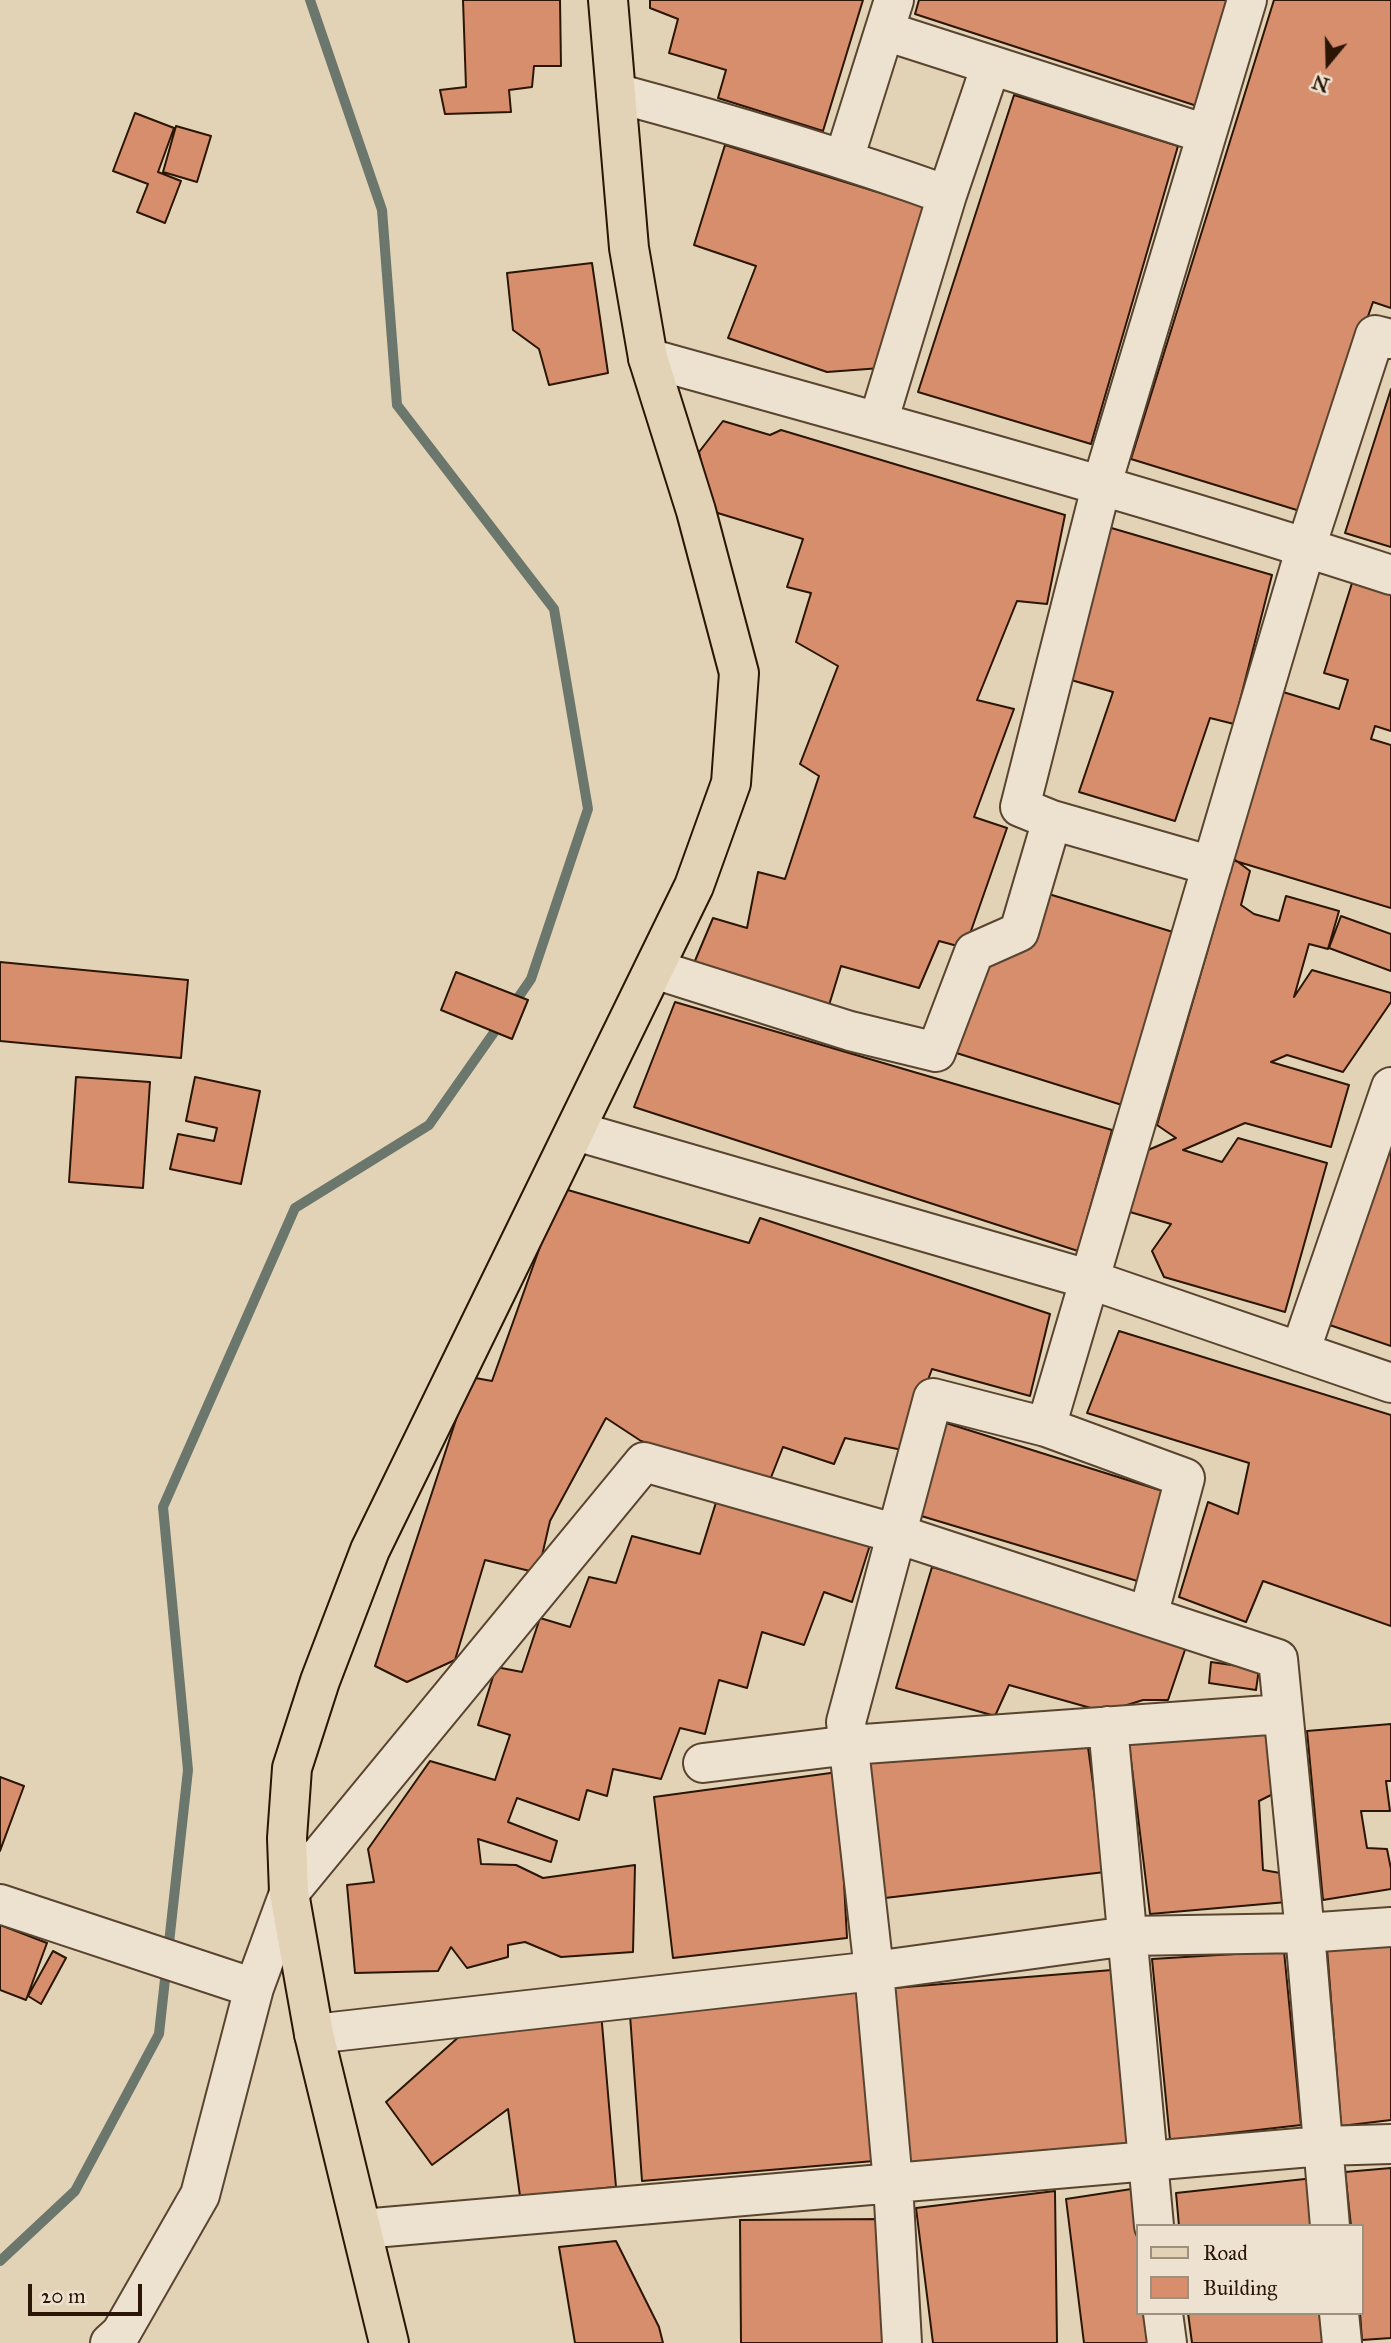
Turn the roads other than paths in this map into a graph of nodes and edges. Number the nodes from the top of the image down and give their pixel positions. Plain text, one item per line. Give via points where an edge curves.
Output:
1 (608, 0) edge
2 (1247, 0) edge
3 (889, 15) edge
4 (990, 65) junction
5 (616, 93) junction
6 (1206, 134) junction
7 (844, 159) junction
8 (947, 195) junction
9 (1391, 339) edge
10 (648, 358) junction
11 (878, 422) junction
12 (1101, 487) junction
13 (1306, 547) junction
14 (1391, 575) edge
15 (1052, 820) junction
16 (1212, 866) junction
17 (654, 969) junction
18 (1391, 1087) edge
19 (576, 1131) junction
20 (1091, 1280) junction
21 (1300, 1352) junction
22 (1391, 1383) edge
23 (1046, 1427) junction
24 (897, 1534) junction
25 (1148, 1616) junction
26 (1283, 1713) junction
27 (1108, 1726) junction
28 (850, 1745) junction
29 (703, 1763) dead end
30 (289, 1893) junction
31 (0, 1904) edge
32 (1391, 1927) edge
33 (1305, 1933) junction
34 (1128, 1936) junction
35 (874, 1971) junction
36 (254, 1988) junction
37 (314, 2034) junction
38 (1391, 2144) edge
39 (1322, 2146) junction
40 (1148, 2161) junction
41 (893, 2183) junction
42 (1154, 2224) edge
43 (1330, 2224) edge
44 (362, 2229) junction
45 (1163, 2315) edge
46 (1339, 2315) edge
47 (110, 2343) edge
48 (389, 2343) edge
49 (902, 2343) edge
50 (1167, 2343) edge
51 (1342, 2343) edge

1 - 5 main road
2 - 6 street
3 - 4 street
3 - 7 street
4 - 6 street
4 - 8 street
5 - 7 street
5 - 10 main road via 629,248
6 - 12 street
7 - 8 street
8 - 11 street
9 - 13 street via 1375,335
10 - 11 street
10 - 17 main road via 739,673 731,783 694,886
11 - 12 street
12 - 13 street
12 - 15 street via 1020,807
13 - 14 street
13 - 16 street
15 - 16 street
15 - 17 street via 1019,932 974,952 936,1052 850,1031
16 - 20 street
17 - 19 main road
18 - 21 street
19 - 20 street
19 - 30 main road via 370,1550 340,1629 292,1769
20 - 21 street
20 - 23 street
21 - 22 street
23 - 24 street via 933,1398
23 - 25 street via 1185,1478
24 - 25 street
24 - 28 street via 846,1721
24 - 30 street via 644,1462
25 - 26 street via 1278,1659
26 - 27 street
26 - 33 street
27 - 28 street
27 - 34 street
28 - 29 street
28 - 35 street
30 - 36 street
30 - 37 main road
31 - 36 street
32 - 33 street
33 - 34 street
33 - 39 street
34 - 35 street
34 - 40 street
35 - 37 street
35 - 41 street
36 - 47 street via 200,2195 121,2333
37 - 44 main road
38 - 39 street
39 - 40 street
39 - 43 street
40 - 41 street
40 - 42 street
41 - 44 street
41 - 49 street
44 - 48 main road
45 - 50 street
46 - 51 street

